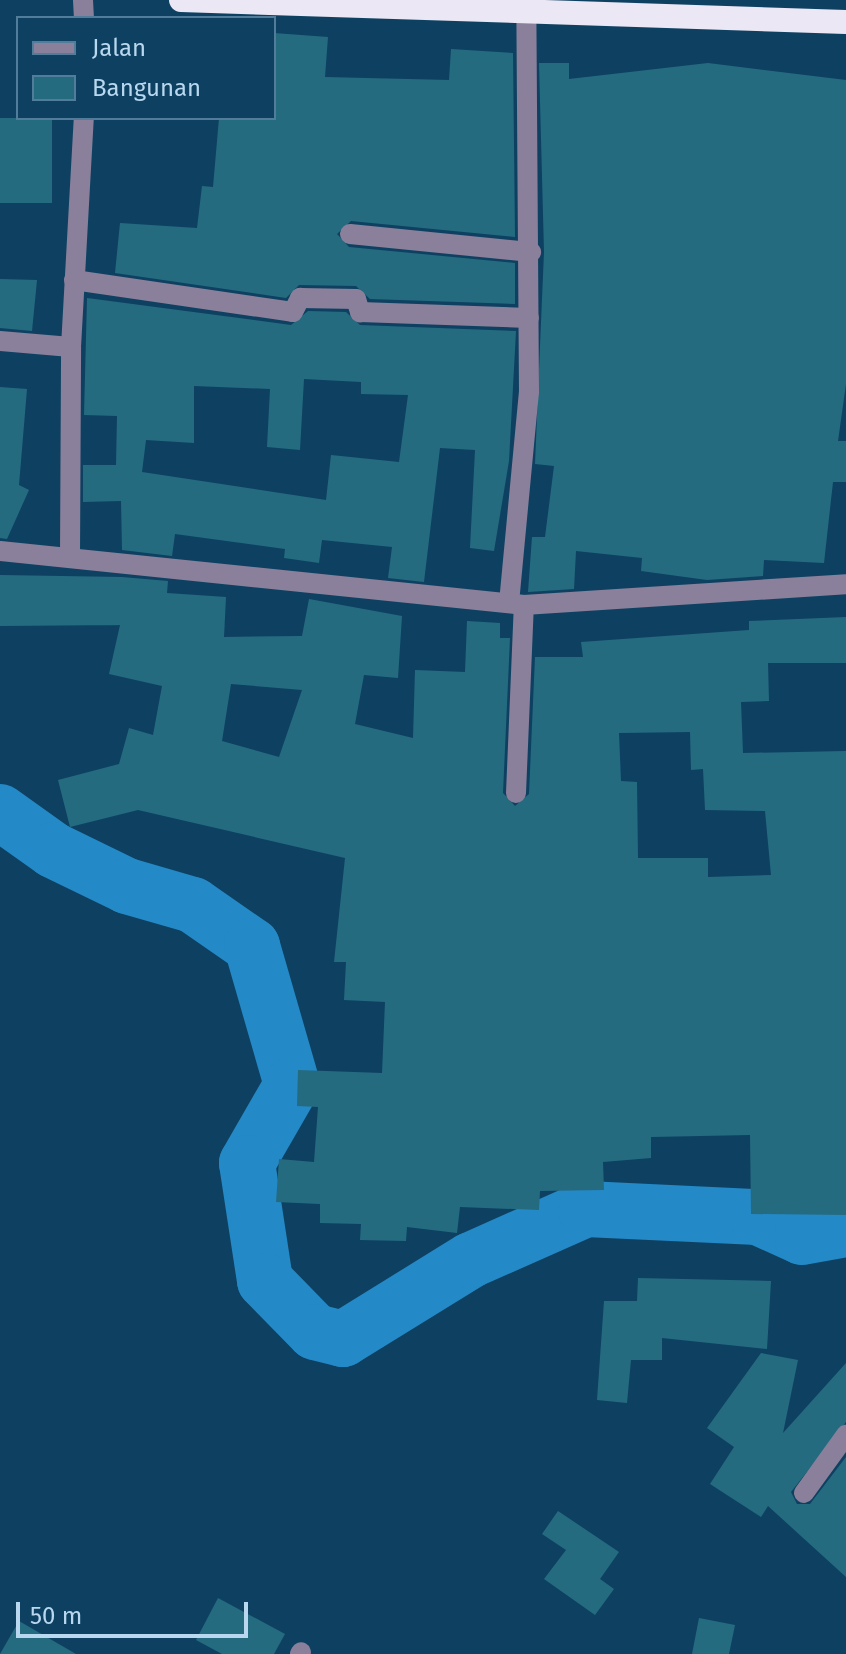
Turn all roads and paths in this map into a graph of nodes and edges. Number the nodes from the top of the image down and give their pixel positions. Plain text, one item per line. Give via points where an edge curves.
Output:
1 (181, 0) edge
2 (526, 10) junction
3 (846, 22) edge
4 (84, 120) edge
5 (350, 234) dead end
6 (531, 252) junction
7 (74, 280) junction
8 (529, 318) junction
9 (0, 341) edge
10 (71, 347) junction
11 (0, 551) edge
12 (70, 555) junction
13 (846, 584) edge
14 (517, 604) junction
15 (516, 793) dead end
16 (846, 1435) edge
17 (804, 1493) dead end

1 - 2 highway
2 - 3 highway
2 - 6 street
4 - 7 street
5 - 6 street
6 - 8 street
7 - 8 street via 293,312 300,298 356,299 360,312
7 - 10 street
8 - 14 street
9 - 10 street
10 - 12 street
11 - 12 street
12 - 14 street
13 - 14 street
14 - 15 street
16 - 17 street

